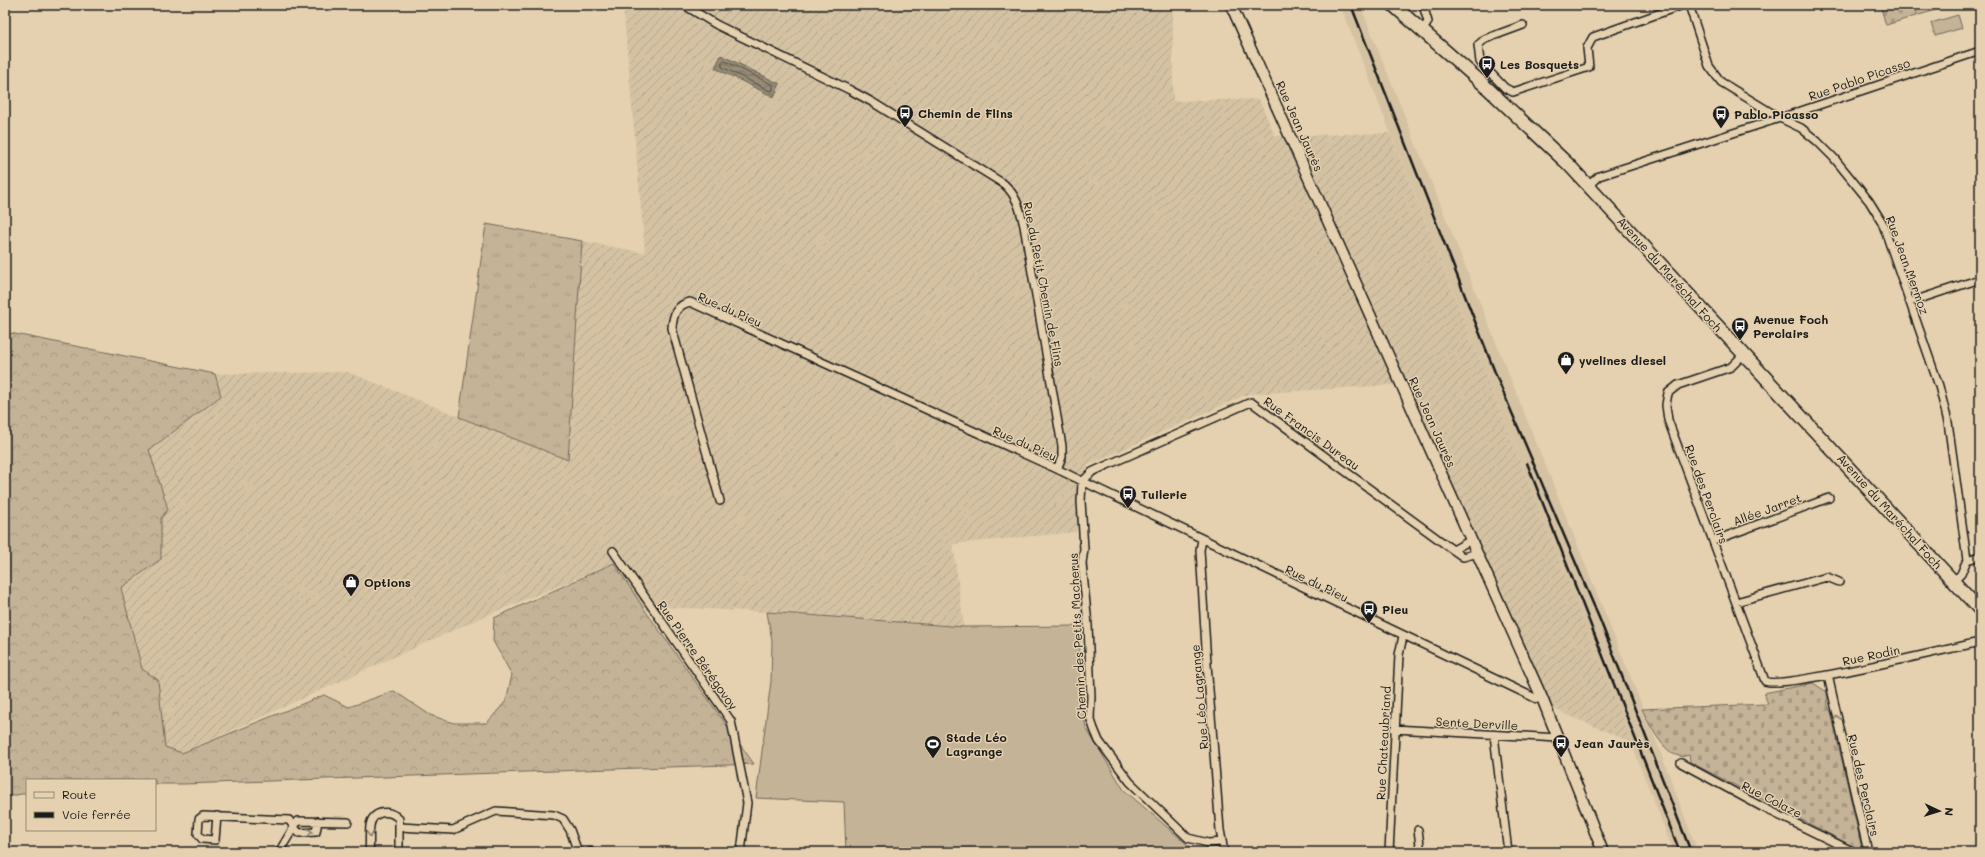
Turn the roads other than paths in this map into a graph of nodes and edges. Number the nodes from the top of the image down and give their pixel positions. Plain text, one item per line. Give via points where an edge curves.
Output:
1 (684, 5) edge
2 (1231, 5) edge
3 (1393, 5) edge
4 (1423, 5) edge
5 (1683, 5) edge
6 (1689, 5) edge
7 (1523, 25) dead end
8 (1422, 31) junction
9 (1980, 51) edge
10 (1780, 118) junction
11 (1589, 186) junction
12 (1980, 279) edge
13 (1910, 302) junction
14 (1743, 355) junction
15 (1057, 469) junction
16 (1082, 482) junction
17 (1829, 498) dead end
18 (720, 502) dead end
19 (1202, 540) junction
20 (1471, 540) junction
21 (1713, 541) junction
22 (1453, 550) junction
23 (613, 551) dead end
24 (1478, 553) junction
25 (1980, 556) edge
26 (1967, 560) junction
27 (1954, 581) junction
28 (1839, 582) dead end
29 (1736, 602) junction
30 (1980, 610) edge
31 (1403, 636) junction
32 (1980, 642) edge
33 (1828, 675) junction
34 (1765, 681) joint
35 (1542, 698) junction
36 (1394, 730) junction
37 (1494, 735) junction
38 (1558, 738) junction
39 (1681, 763) dead end
40 (217, 816) dead end
41 (318, 821) junction
42 (348, 822) dead end
43 (294, 827) junction
44 (400, 827) junction
45 (1418, 830) dead end
46 (1222, 842) junction
47 (279, 852) edge
48 (369, 852) edge
49 (399, 852) edge
50 (578, 852) edge
51 (742, 852) edge
52 (1224, 852) edge
53 (1389, 852) edge
54 (1416, 852) edge
55 (1508, 852) edge
56 (1603, 852) edge
57 (1854, 852) edge
58 (1868, 852) edge

1 - 15 street, Rue du Petit Chemin de Flins via 717,25 867,99 1004,184 1014,195 1020,207 1024,226 1062,446 1062,457
2 - 20 main road, Rue Jean Jaurès
3 - 8 main road, Avenue du Maréchal Foch
4 - 8 street via 1428,22
5 - 7 street via 1593,37 1587,48 1588,67 1513,92 1505,88 1480,62 1478,45 1484,39
6 - 10 street, Rue Jean Mermoz via 1709,66 1721,82
8 - 11 main road, Avenue du Maréchal Foch via 1482,83
9 - 10 street, Rue Pablo Picasso
10 - 11 street, Rue Pablo Picasso via 1599,176
10 - 13 street, Rue Jean Mermoz via 1801,128 1827,150 1876,212 1885,227
11 - 14 main road, Avenue du Maréchal Foch
12 - 13 street
13 - 26 street, Rue Jean Mermoz via 1939,386 1948,422
14 - 21 street, Rue des Perclairs via 1731,367 1678,386 1668,393 1666,404 1668,420
14 - 27 main road, Avenue du Maréchal Foch
15 - 16 street, Rue du Pieu
15 - 18 street, Rue du Pieu via 690,302 683,304 676,311 672,328
16 - 19 street, Rue du Pieu
16 - 22 street, Rue Francis Dureau via 1098,469 1251,402
16 - 46 street, Chemin des Petits Macherus via 1082,563 1089,639 1092,697 1090,717 1094,729 1099,740 1130,782 1188,838 1208,843
17 - 21 street, Allée Jarret
19 - 31 street, Rue du Pieu
19 - 46 street, Rue Léo Lagrange via 1200,550 1207,664
20 - 22 street
20 - 24 main road, Rue Jean Jaurès
21 - 29 street, Rue des Perclairs
22 - 24 street, Rue Francis Dureau via 1463,557
23 - 51 street, Rue Pierre Bérégovoy via 731,721 747,803
24 - 35 main road, Rue Jean Jaurès
25 - 26 street
26 - 27 street via 1961,574
27 - 30 main road, Avenue du Maréchal Foch
28 - 29 street via 1828,577
29 - 34 street, Rue des Perclairs
31 - 35 street, Rue du Pieu via 1537,699
31 - 36 street, Rue Chateaubriand via 1399,655
32 - 33 street, Rue Rodin
33 - 34 street, Rue Rodin via 1780,683
58 -> 33 street, Rue des Perclairs
35 - 38 main road, Rue Jean Jaurès
36 - 37 street, Sente Derville
36 - 53 street, Rue Chateaubriand
37 - 38 street, Sente Derville
37 - 55 street
38 - 56 main road, Rue Jean Jaurès
39 - 57 street, Rue Colaze via 1762,807
40 - 43 street via 289,820
41 - 42 street
41 - 43 street via 298,821
43 -> 41 street via 298,833 316,832
43 - 47 street
44 -> 48 street via 399,819 394,813 381,812 375,816 370,825
44 - 49 street
44 - 50 street via 453,830 496,811 554,815 563,819
45 - 54 street via 1420,845
46 - 52 street, Rue Léo Lagrange

